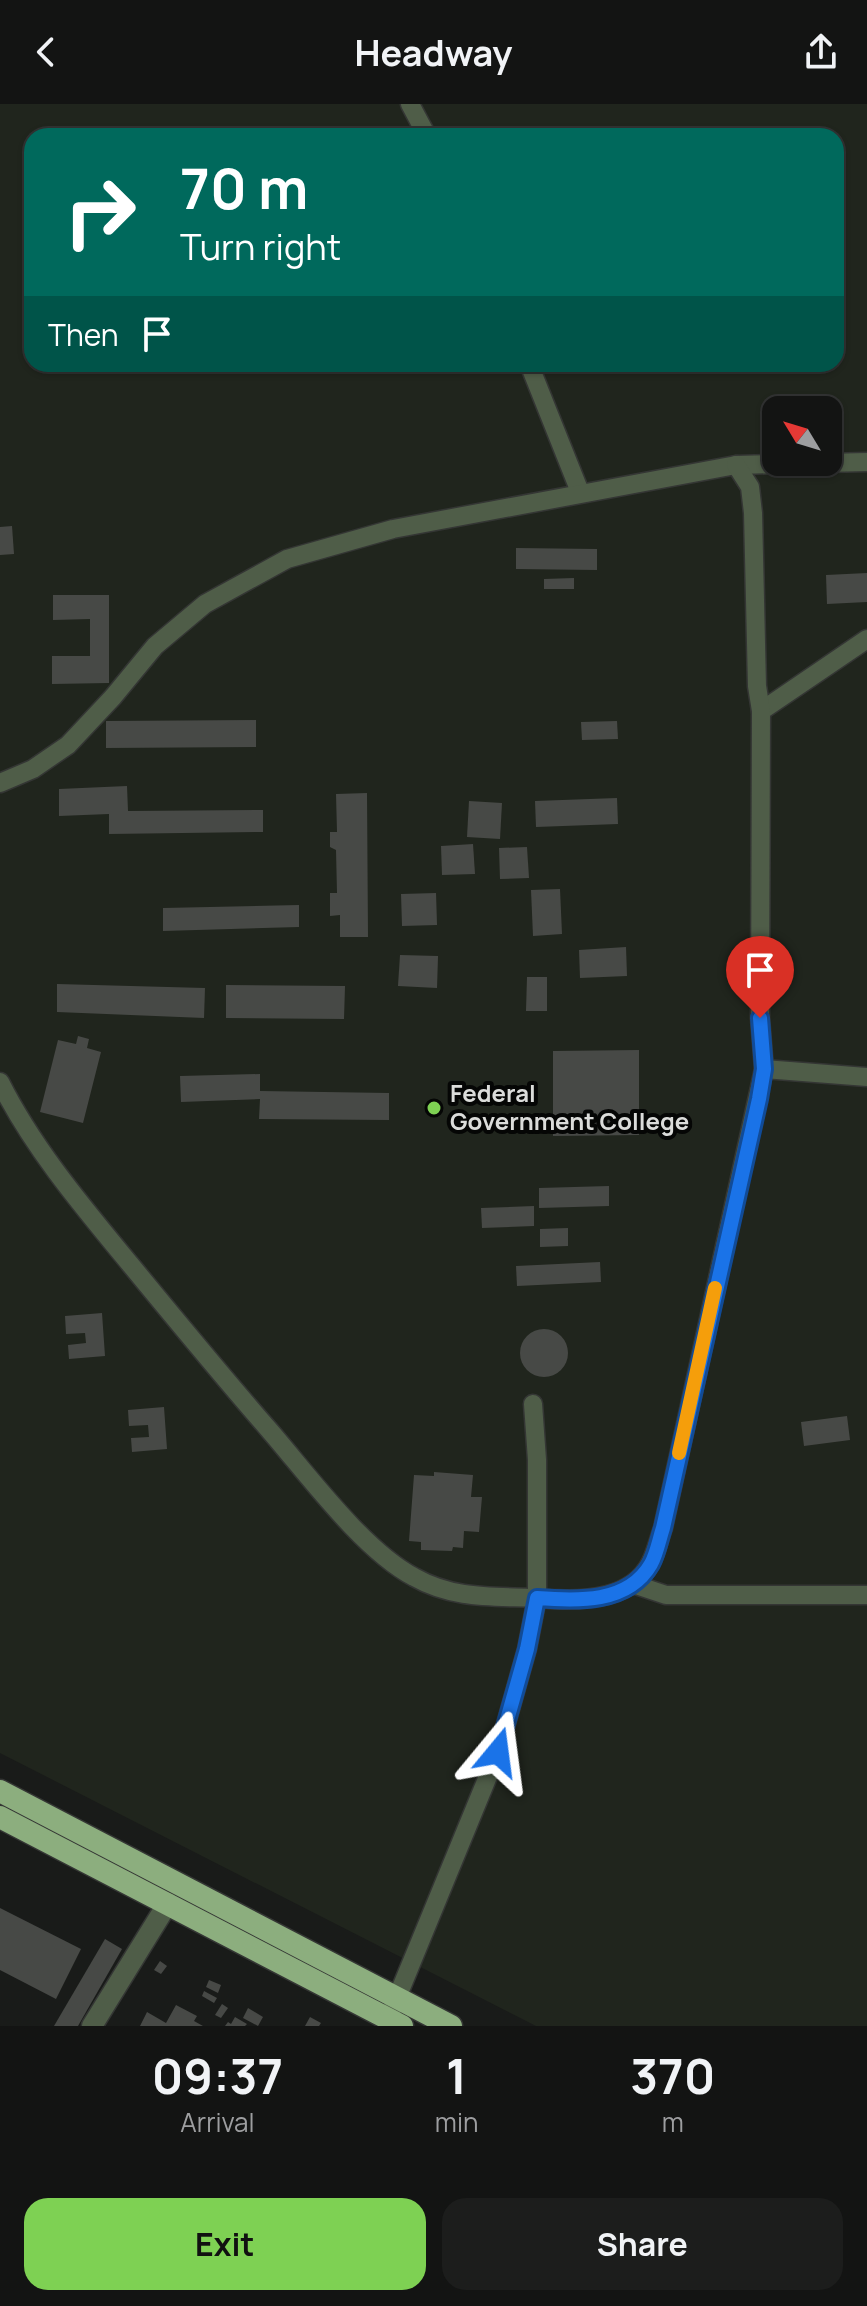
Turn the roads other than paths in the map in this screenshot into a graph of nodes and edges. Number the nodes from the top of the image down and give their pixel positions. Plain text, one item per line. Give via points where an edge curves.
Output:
1 (410, 104) edge
2 (423, 128) edge
3 (532, 372) edge
4 (867, 462) edge
5 (736, 465) junction
6 (580, 492) junction
7 (867, 639) edge
8 (761, 711) junction
9 (0, 783) edge
10 (764, 1069) junction
11 (867, 1077) edge
12 (0, 1082) edge
13 (533, 1404) dead end
14 (633, 1584) junction
15 (867, 1595) edge
16 (537, 1598) junction
17 (0, 1791) edge
18 (0, 1817) edge
19 (168, 1903) junction
20 (398, 1998) junction
21 (394, 2022) edge
22 (92, 2026) edge
23 (451, 2026) edge

1 - 2 street
3 - 6 street
4 - 5 street
5 - 6 street
5 - 8 street via 750,487 753,513
6 - 9 street via 393,529 287,559 205,604 155,646 68,745
7 - 8 street
8 - 10 street
10 - 11 street
10 - 14 street via 663,1528 651,1564
12 - 16 street via 18,1116 95,1222 376,1550 412,1577 445,1589 473,1597
13 - 16 street
14 - 15 street via 666,1595
14 - 16 street via 580,1601
16 - 20 street via 498,1752
17 - 20 highway
18 - 19 highway
19 - 21 highway
19 - 22 street
20 - 21 street
20 - 23 highway

